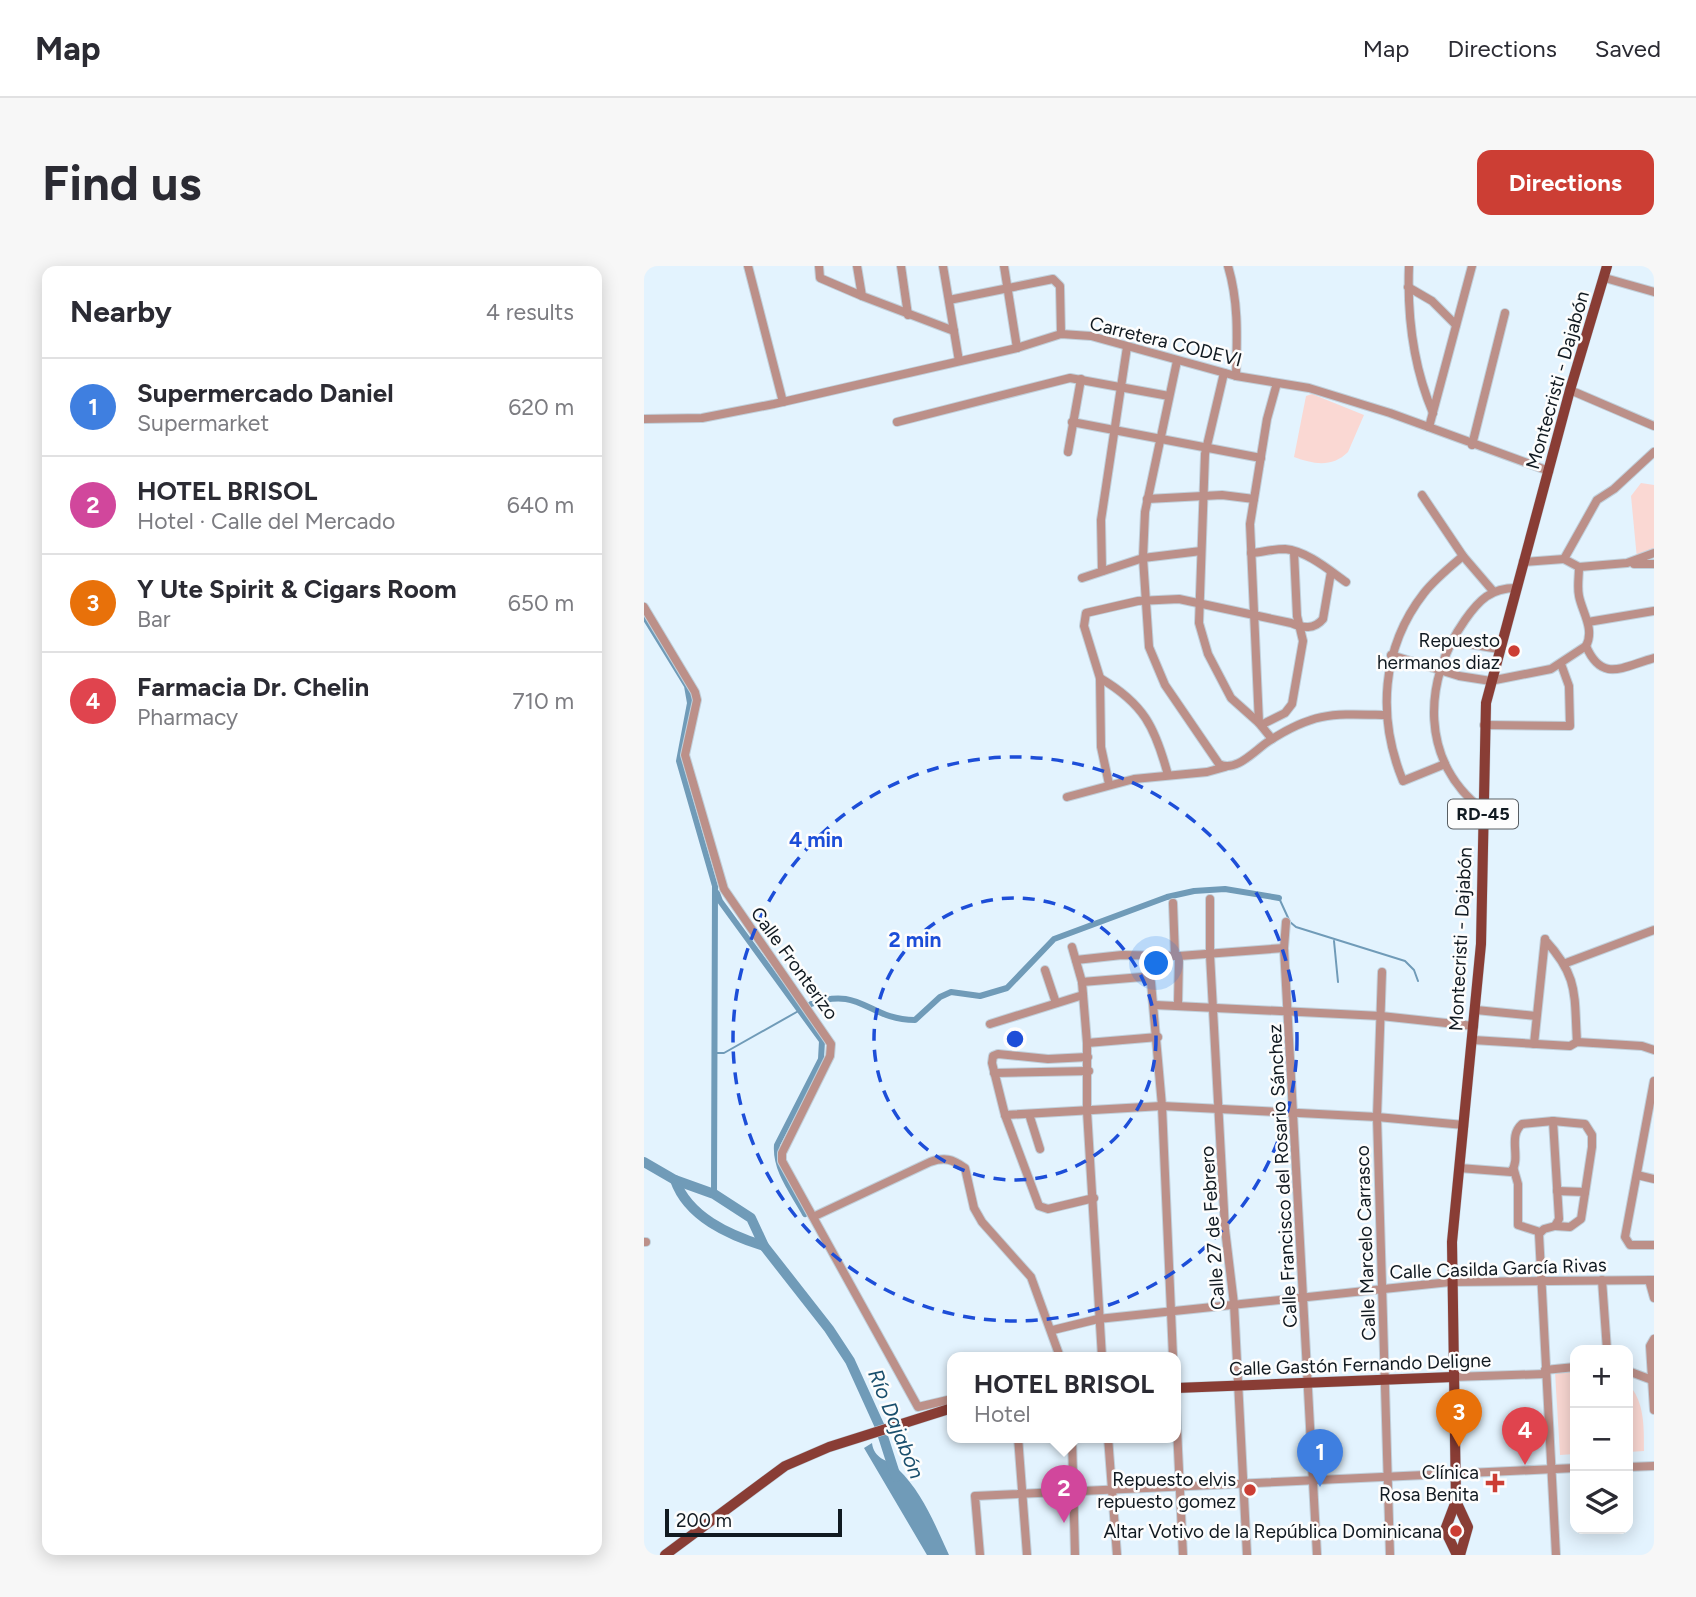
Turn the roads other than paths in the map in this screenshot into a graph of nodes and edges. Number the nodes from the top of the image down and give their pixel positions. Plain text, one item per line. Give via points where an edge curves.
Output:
1 (748, 266) edge
2 (819, 266) edge
3 (858, 266) edge
4 (901, 266) edge
5 (943, 266) edge
6 (1004, 266) edge
7 (1228, 266) edge
8 (1409, 266) edge
9 (1472, 266) edge
10 (1607, 266) edge
11 (1605, 278) junction
12 (1408, 287) junction
13 (1008, 289) junction
14 (1654, 292) edge
15 (862, 296) junction
16 (949, 300) junction
17 (1505, 313) dead end
18 (908, 315) junction
19 (1456, 325) junction
20 (954, 331) junction
21 (1061, 334) junction
22 (1127, 347) junction
23 (1017, 348) junction
24 (959, 361) junction
25 (1177, 361) junction
26 (1224, 373) junction
27 (1236, 376) junction
28 (1081, 379) junction
29 (1277, 383) junction
30 (1120, 387) junction
31 (1570, 390) junction
32 (1169, 396) junction
33 (783, 402) junction
34 (1433, 414) junction
35 (644, 419) edge
36 (897, 422) dead end
37 (1072, 422) junction
38 (1429, 426) junction
39 (1654, 426) edge
40 (1112, 431) junction
41 (1160, 436) junction
42 (1472, 445) junction
43 (1207, 446) junction
44 (1654, 452) edge
45 (1068, 453) dead end
46 (1261, 458) junction
47 (1549, 471) junction
48 (1422, 495) dead end
49 (1203, 496) junction
50 (1147, 499) junction
51 (1254, 499) junction
52 (1202, 551) junction
53 (1294, 552) junction
54 (1654, 553) edge
55 (1251, 554) junction
56 (1463, 555) junction
57 (1143, 558) junction
58 (1564, 559) junction
59 (1523, 562) junction
60 (1627, 564) junction
61 (1654, 564) edge
62 (1579, 567) junction
63 (1102, 571) junction
64 (1331, 572) junction
65 (1082, 578) dead end
66 (1346, 582) dead end
67 (1516, 588) junction
68 (1493, 591) junction
69 (1148, 600) junction
70 (1201, 602) junction
71 (644, 607) edge
72 (1654, 611) edge
73 (1255, 615) junction
74 (1588, 622) junction
75 (1301, 628) junction
76 (1451, 641) junction
77 (1586, 646) junction
78 (1499, 649) junction
79 (1391, 654) junction
80 (1654, 658) edge
81 (1561, 664) junction
82 (1438, 669) junction
83 (1100, 678) junction
84 (1490, 681) junction
85 (1387, 715) junction
86 (1260, 724) junction
87 (1484, 724) junction
88 (1272, 739) junction
89 (1445, 764) junction
90 (1225, 768) junction
91 (1168, 775) junction
92 (1109, 784) junction
93 (1067, 797) dead end
94 (1483, 810) junction
95 (1210, 899) dead end
96 (1173, 903) dead end
97 (1286, 922) dead end
98 (1654, 930) edge
99 (1072, 947) dead end
100 (1284, 948) junction
101 (1210, 955) junction
102 (1177, 956) junction
103 (1076, 960) junction
104 (1566, 963) junction
105 (1045, 970) dead end
106 (1382, 972) dead end
107 (1082, 982) junction
108 (1083, 995) junction
109 (1056, 1003) junction
110 (1178, 1004) junction
111 (1154, 1005) junction
112 (1214, 1007) junction
113 (1289, 1010) junction
114 (1476, 1010) junction
115 (1381, 1016) junction
116 (1536, 1016) junction
117 (990, 1024) dead end
118 (1474, 1026) junction
119 (1158, 1037) junction
120 (1473, 1040) junction
121 (1577, 1042) junction
122 (1087, 1043) junction
123 (1534, 1044) junction
124 (1654, 1050) edge
125 (1088, 1057) junction
126 (1088, 1071) junction
127 (994, 1073) junction
128 (1654, 1082) edge
129 (1162, 1106) junction
130 (1219, 1108) junction
131 (1087, 1111) junction
132 (1295, 1112) junction
133 (1030, 1114) junction
134 (1005, 1115) junction
135 (1377, 1117) junction
136 (1553, 1121) junction
137 (1464, 1125) junction
138 (1040, 1149) dead end
139 (1460, 1167) junction
140 (1514, 1170) junction
141 (1637, 1175) junction
142 (1654, 1179) edge
143 (1557, 1191) junction
144 (1585, 1192) junction
145 (1094, 1198) junction
146 (815, 1216) junction
147 (1555, 1226) junction
148 (1540, 1232) junction
149 (1654, 1245) edge
150 (1602, 1280) junction
151 (1652, 1280) edge
152 (1541, 1281) junction
153 (1450, 1282) junction
154 (1381, 1288) junction
155 (1305, 1297) junction
156 (1654, 1298) edge
157 (1234, 1304) junction
158 (1171, 1311) junction
159 (1098, 1319) junction
160 (1053, 1330) junction
161 (1653, 1340) edge
162 (1607, 1345) edge
163 (1059, 1352) edge
164 (1101, 1352) edge
165 (1173, 1352) edge
166 (1570, 1368) edge
167 (1545, 1372) junction
168 (1633, 1373) edge
169 (1453, 1377) junction
170 (1652, 1380) junction
171 (1384, 1381) junction
172 (1309, 1384) junction
173 (1237, 1387) junction
174 (1181, 1388) edge
175 (947, 1400) edge
176 (947, 1409) edge
177 (1654, 1410) edge
178 (1018, 1443) edge
179 (1072, 1443) edge
180 (1108, 1443) edge
181 (1178, 1443) edge
182 (1633, 1466) edge
183 (1654, 1466) edge
184 (1570, 1468) edge
185 (1550, 1469) junction
186 (1454, 1474) junction
187 (1389, 1477) junction
188 (1315, 1480) junction
189 (1245, 1483) junction
190 (1181, 1485) junction
191 (1111, 1488) junction
192 (1073, 1490) junction
193 (1022, 1493) junction
194 (1456, 1501) junction
195 (665, 1555) edge
196 (980, 1555) edge
197 (1027, 1555) edge
198 (1075, 1555) edge
199 (1117, 1555) edge
200 (1184, 1555) edge
201 (1247, 1555) edge
202 (1317, 1555) edge
203 (1391, 1555) edge
204 (1459, 1555) edge
205 (1556, 1555) edge

1 - 33 street
2 - 15 street via 820,278
3 - 15 street
4 - 18 street
5 - 16 street
6 - 13 street
7 - 27 street via 1236,297
8 - 12 street
9 - 19 street
10 - 11 main road, Montecristi - Dajabón / RD-45
11 - 14 street
11 - 31 main road, Montecristi - Dajabón / RD-45
12 - 19 street via 1432,301
12 - 34 street via 1415,359
13 - 16 street
13 - 21 street via 1057,281
13 - 23 street
15 - 18 street
16 - 20 street
17 - 42 street
18 - 20 street
19 - 34 street
20 - 24 street
21 - 22 street, Carretera CODEVI via 1091,336
21 - 23 street, Carretera CODEVI
22 - 25 street, Carretera CODEVI
22 - 30 street
23 - 24 street, Carretera CODEVI
24 - 33 street, Carretera CODEVI
25 - 26 street, Carretera CODEVI
25 - 32 street
26 - 27 street, Carretera CODEVI
26 - 43 street
27 - 29 street, Carretera CODEVI
28 - 30 street
28 - 36 street
28 - 37 street
29 - 38 street, Carretera CODEVI via 1309,388
29 - 46 street
30 - 32 street
30 - 40 street
31 - 39 street
31 - 47 main road, Montecristi - Dajabón / RD-45
32 - 41 street
33 - 35 street, Carretera CODEVI via 702,418
34 - 38 street
37 - 40 street
37 - 45 street
38 - 42 street, Carretera CODEVI
40 - 41 street
40 - 63 street via 1101,520
41 - 43 street
41 - 50 street
42 - 47 street, Carretera CODEVI
43 - 46 street
43 - 49 street
44 - 58 street via 1597,500
46 - 51 street
47 - 59 main road, Montecristi - Dajabón / RD-45
48 - 56 street
49 - 50 street
49 - 51 street
49 - 52 street
50 - 57 street
51 - 55 street
52 - 57 street
52 - 70 street
53 - 55 street
53 - 64 street
53 - 75 street
54 - 60 street
55 - 73 street
56 - 68 street
56 - 79 street via 1425,591
57 - 63 street
57 - 69 street
58 - 59 street
58 - 62 street
59 - 67 main road, Montecristi - Dajabón / RD-45
60 - 61 street
60 - 62 street
62 - 74 street via 1580,599
63 - 65 street
64 - 66 street
64 - 75 street via 1323,619 1314,627
67 - 68 street
67 - 78 main road, Montecristi - Dajabón / RD-45
68 - 76 street via 1469,613
69 - 70 street
69 - 83 street via 1086,612 1084,626
69 - 90 street via 1152,660
70 - 73 street
70 - 86 street via 1200,632 1208,654 1231,698
71 - 146 street, Calle Fronterizo via 695,692 685,755 724,889 831,1044 825,1068 782,1153 788,1175
72 - 74 street
73 - 75 street
73 - 86 street
74 - 77 street
75 - 86 street via 1303,641 1292,704
76 - 78 street
76 - 82 street
77 - 80 street via 1599,668
77 - 81 street
78 - 84 main road, Montecristi - Dajabón / RD-45
79 - 82 street
79 - 85 street via 1384,702
81 - 84 street
81 - 87 street via 1569,686 1570,726
82 - 84 street
82 - 89 street via 1434,726
83 - 91 street via 1133,699 1143,712 1159,741
83 - 92 street via 1101,747
84 - 87 main road, Montecristi - Dajabón / RD-45
85 - 88 street via 1317,716
85 - 89 street via 1403,781
86 - 88 street
87 - 94 main road, Montecristi - Dajabón / RD-45
88 - 90 street
89 - 94 street via 1455,786
90 - 91 street
91 - 92 street
92 - 93 street
94 - 114 main road, Montecristi - Dajabón / RD-45
95 - 101 street, Calle 27 de Febrero
96 - 102 street
97 - 100 street, Calle Francisco del Rosario Sánchez
98 - 104 street
99 - 103 street
100 - 101 street
100 - 113 street, Calle Francisco del Rosario Sánchez
101 - 102 street
101 - 112 street, Calle 27 de Febrero
102 - 103 street
102 - 110 street
103 - 107 street
104 - 116 street via 1545,938
104 - 121 street via 1574,987
105 - 109 street
106 - 115 street, Calle Marcelo Carrasco
107 - 108 street
107 - 111 street via 1148,979
108 - 109 street
108 - 122 street
109 - 117 street
110 - 111 street
110 - 112 street
111 - 119 street
112 - 113 street
112 - 130 street, Calle 27 de Febrero
113 - 115 street
113 - 132 street, Calle Francisco del Rosario Sánchez
114 - 116 street
114 - 118 main road, Montecristi - Dajabón / RD-45
115 - 118 street
115 - 135 street, Calle Marcelo Carrasco
116 - 123 street
118 - 120 main road, Montecristi - Dajabón / RD-45
119 - 122 street
119 - 129 street
120 - 123 street
120 - 137 main road, Montecristi - Dajabón / RD-45
121 - 123 street via 1570,1046
121 - 124 street
122 - 125 street
125 - 126 street
125 - 127 street via 998,1054 992,1059
126 - 127 street
126 - 131 street
127 - 134 street
128 - 141 street
129 - 130 street
129 - 131 street
129 - 158 street
130 - 132 street
130 - 157 street, Calle 27 de Febrero
131 - 133 street
131 - 145 street
132 - 135 street
132 - 155 street, Calle Francisco del Rosario Sánchez
133 - 134 street
133 - 138 street
134 - 145 street via 1039,1206 1048,1209
135 - 137 street
135 - 154 street, Calle Marcelo Carrasco
136 - 140 street via 1522,1124 1517,1129
136 - 143 street
136 - 144 street via 1590,1128
137 - 139 main road, Montecristi - Dajabón / RD-45
139 - 140 street
139 - 153 main road, Montecristi - Dajabón / RD-45
140 - 148 street via 1518,1225
141 - 142 street
141 - 149 street via 1625,1240 1630,1245
143 - 144 street
143 - 147 street via 1559,1219
144 - 147 street via 1581,1219 1576,1224
145 - 159 street
146 - 160 street via 930,1162 953,1159 965,1168 982,1222 1031,1277
146 - 175 street, Calle Fronterizo via 918,1407
147 - 148 street
148 - 152 street
150 - 151 street, Calle Casilda García Rivas
150 - 152 street, Calle Casilda García Rivas
150 - 162 street
151 - 156 street
152 - 153 street, Calle Casilda García Rivas
152 - 167 street
153 - 154 street, Calle Casilda García Rivas
153 - 169 main road, Montecristi - Dajabón / RD-45
154 - 155 street, Calle Casilda García Rivas
154 - 171 street, Calle Marcelo Carrasco
155 - 157 street, Calle Casilda García Rivas
155 - 172 street, Calle Francisco del Rosario Sánchez
157 - 158 street, Calle Casilda García Rivas
157 - 173 street, Calle 27 de Febrero
158 - 159 street, Calle Casilda García Rivas
158 - 165 street
159 - 160 street, Calle Casilda García Rivas
159 - 164 street
160 - 163 street
161 - 170 street
166 - 167 street, Calle Gastón Fernando Deligne
167 - 169 street, Calle Gastón Fernando Deligne
167 - 185 street
168 - 170 street
169 - 171 main road, Calle Gastón Fernando Deligne
169 - 186 main road, RD-45
170 - 177 street
171 - 172 main road, Calle Gastón Fernando Deligne
171 - 187 street, Calle Marcelo Carrasco
172 - 173 main road, Calle Gastón Fernando Deligne
172 - 188 street, Calle Francisco del Rosario Sánchez
173 - 174 main road, Calle Gastón Fernando Deligne
173 - 189 street, Calle 27 de Febrero
176 - 195 main road via 785,1466
178 - 193 street
179 - 192 street
180 - 191 street
181 - 190 street
182 - 183 street
184 - 185 street
185 - 186 street
185 - 205 street
186 - 187 street
186 - 194 main road, RD-45
187 - 188 street
187 - 203 street, Calle Marcelo Carrasco
188 - 189 street
188 - 202 street, Calle Francisco del Rosario Sánchez
189 - 190 street
189 - 201 street, Calle 27 de Febrero
190 - 191 street
190 - 200 street
191 - 192 street
191 - 199 street
192 - 193 street
192 - 198 street
193 - 196 street via 975,1496
193 - 197 street
194 - 204 main road, RD-45 via 1468,1527
194 - 204 main road, RD-45 via 1445,1530

